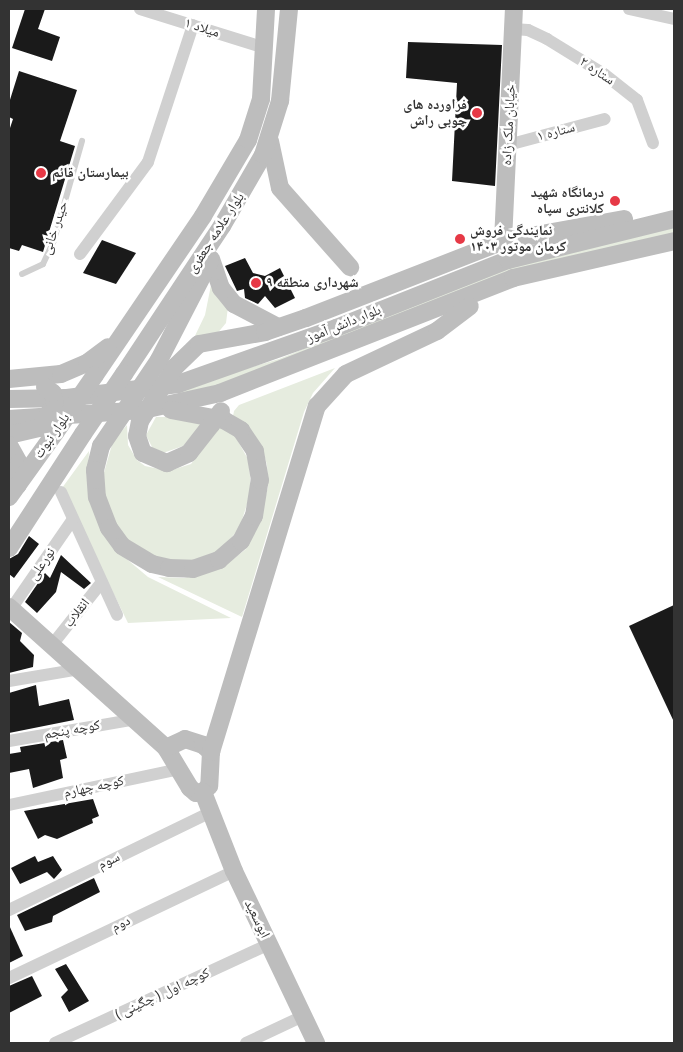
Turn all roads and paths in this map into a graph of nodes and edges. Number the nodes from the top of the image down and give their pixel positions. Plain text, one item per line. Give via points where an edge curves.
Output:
1 (140, 9) edge
2 (266, 9) edge
3 (289, 9) edge
4 (514, 9) edge
5 (629, 9) edge
6 (674, 19) edge
7 (193, 25) junction
8 (513, 29) junction
9 (265, 48) junction
10 (605, 119) dead end
11 (270, 137) junction
12 (82, 142) dead end
13 (653, 143) dead end
14 (508, 145) junction
15 (674, 219) edge
16 (222, 226) junction
17 (503, 241) junction
18 (674, 241) edge
19 (633, 252) junction
20 (80, 254) dead end
21 (210, 259) junction
22 (350, 267) dead end
23 (22, 274) dead end
24 (470, 306) junction
25 (278, 327) junction
26 (118, 339) junction
27 (94, 375) joint
28 (9, 379) edge
29 (27, 380) junction
30 (9, 399) edge
31 (142, 415) junction
32 (9, 419) edge
33 (47, 430) junction
34 (83, 434) joint
35 (9, 435) edge
36 (9, 444) edge
37 (13, 491) edge
38 (61, 492) dead end
39 (74, 519) junction
40 (9, 548) edge
41 (102, 582) junction
42 (10, 608) edge
43 (117, 616) dead end
44 (52, 645) junction
45 (81, 669) junction
46 (9, 681) edge
47 (136, 718) junction
48 (9, 741) edge
49 (166, 748) junction
50 (211, 752) junction
51 (180, 770) junction
52 (203, 792) junction
53 (9, 805) edge
54 (209, 813) junction
55 (234, 871) junction
56 (9, 910) edge
57 (269, 944) junction
58 (9, 978) edge
59 (304, 1016) junction
60 (55, 1043) edge
61 (246, 1043) edge
62 (316, 1043) edge

1 - 7 street, میلاد ۱
2 - 9 main road, بلوار علامه جعفری
3 - 11 main road, بلوار علامه جعفری via 280,102
4 - 8 main road, خیابان ملک زاده
5 - 6 street
7 - 9 street, میلاد ۱
7 - 20 street via 148,162
8 - 13 street, ستاره ۲ via 528,30 547,39 604,74 637,100
8 - 14 main road, خیابان ملک زاده
9 - 26 main road, بلوار علامه جعفری via 261,99 248,140 203,216
10 - 14 street, ستاره ۱
11 - 16 main road, بلوار علامه جعفری via 252,177
11 - 22 main road via 280,188
12 - 23 lane, حیدر خانی via 54,240 43,264
14 - 17 main road, خیابان ملک زاده
15 - 17 main road via 599,222
15 - 30 main road, بلوار دانش آموز via 508,260 336,328 178,384 68,398
16 - 21 main road
16 - 34 main road, بلوار علامه جعفری, bridge
17 - 25 main road
18 - 19 main road
19 - 24 main road
19 - 31 main road, بلوار دانش آموز via 513,278 246,384
21 - 25 main road via 221,288 234,304
21 - 31 main road, bridge via 159,360 101,446 95,470 98,497 109,528 122,546 152,564 184,570 210,564 234,549 247,533 259,497 258,461 250,441 232,425 206,414
24 - 31 main road via 236,398 189,453 167,462 153,460 139,448 137,436
24 - 50 main road via 436,331 346,374 317,406
25 - 31 main road, bridge via 199,344 175,367
26 - 27 main road, بلوار علامه جعفری
26 - 29 main road via 73,370
27 - 33 main road, بلوار نبوت, bridge
28 - 29 main road
29 - 33 main road, bridge via 53,393 55,403
31 - 32 main road, بلوار دانش آموز
33 - 35 main road
33 - 37 main road, بلوار نبوت
34 - 40 main road, بلوار نبوت
36 - 37 main road via 19,463
38 - 39 street
39 - 41 street
39 - 42 street, نورعلی
41 - 43 street
41 - 44 street, انقلاب
42 - 44 main road
44 - 45 main road
45 - 46 street
45 - 47 main road
47 - 48 street, کوچه پنجم
47 - 49 main road
49 - 50 main road via 185,739 203,745
49 - 51 main road
50 - 52 main road via 212,772
51 - 52 main road via 190,788 196,793
51 - 53 street, کوچه چهارم
52 - 54 main road, ابوسعید
54 - 55 main road, ابوسعید
54 - 56 street, سوم
55 - 57 main road, ابوسعید
55 - 58 street, دوم
57 - 59 main road, ابوسعید
57 - 60 street, کوچه اول ( چگینی )
59 - 61 street
59 - 62 main road, ابوسعید

